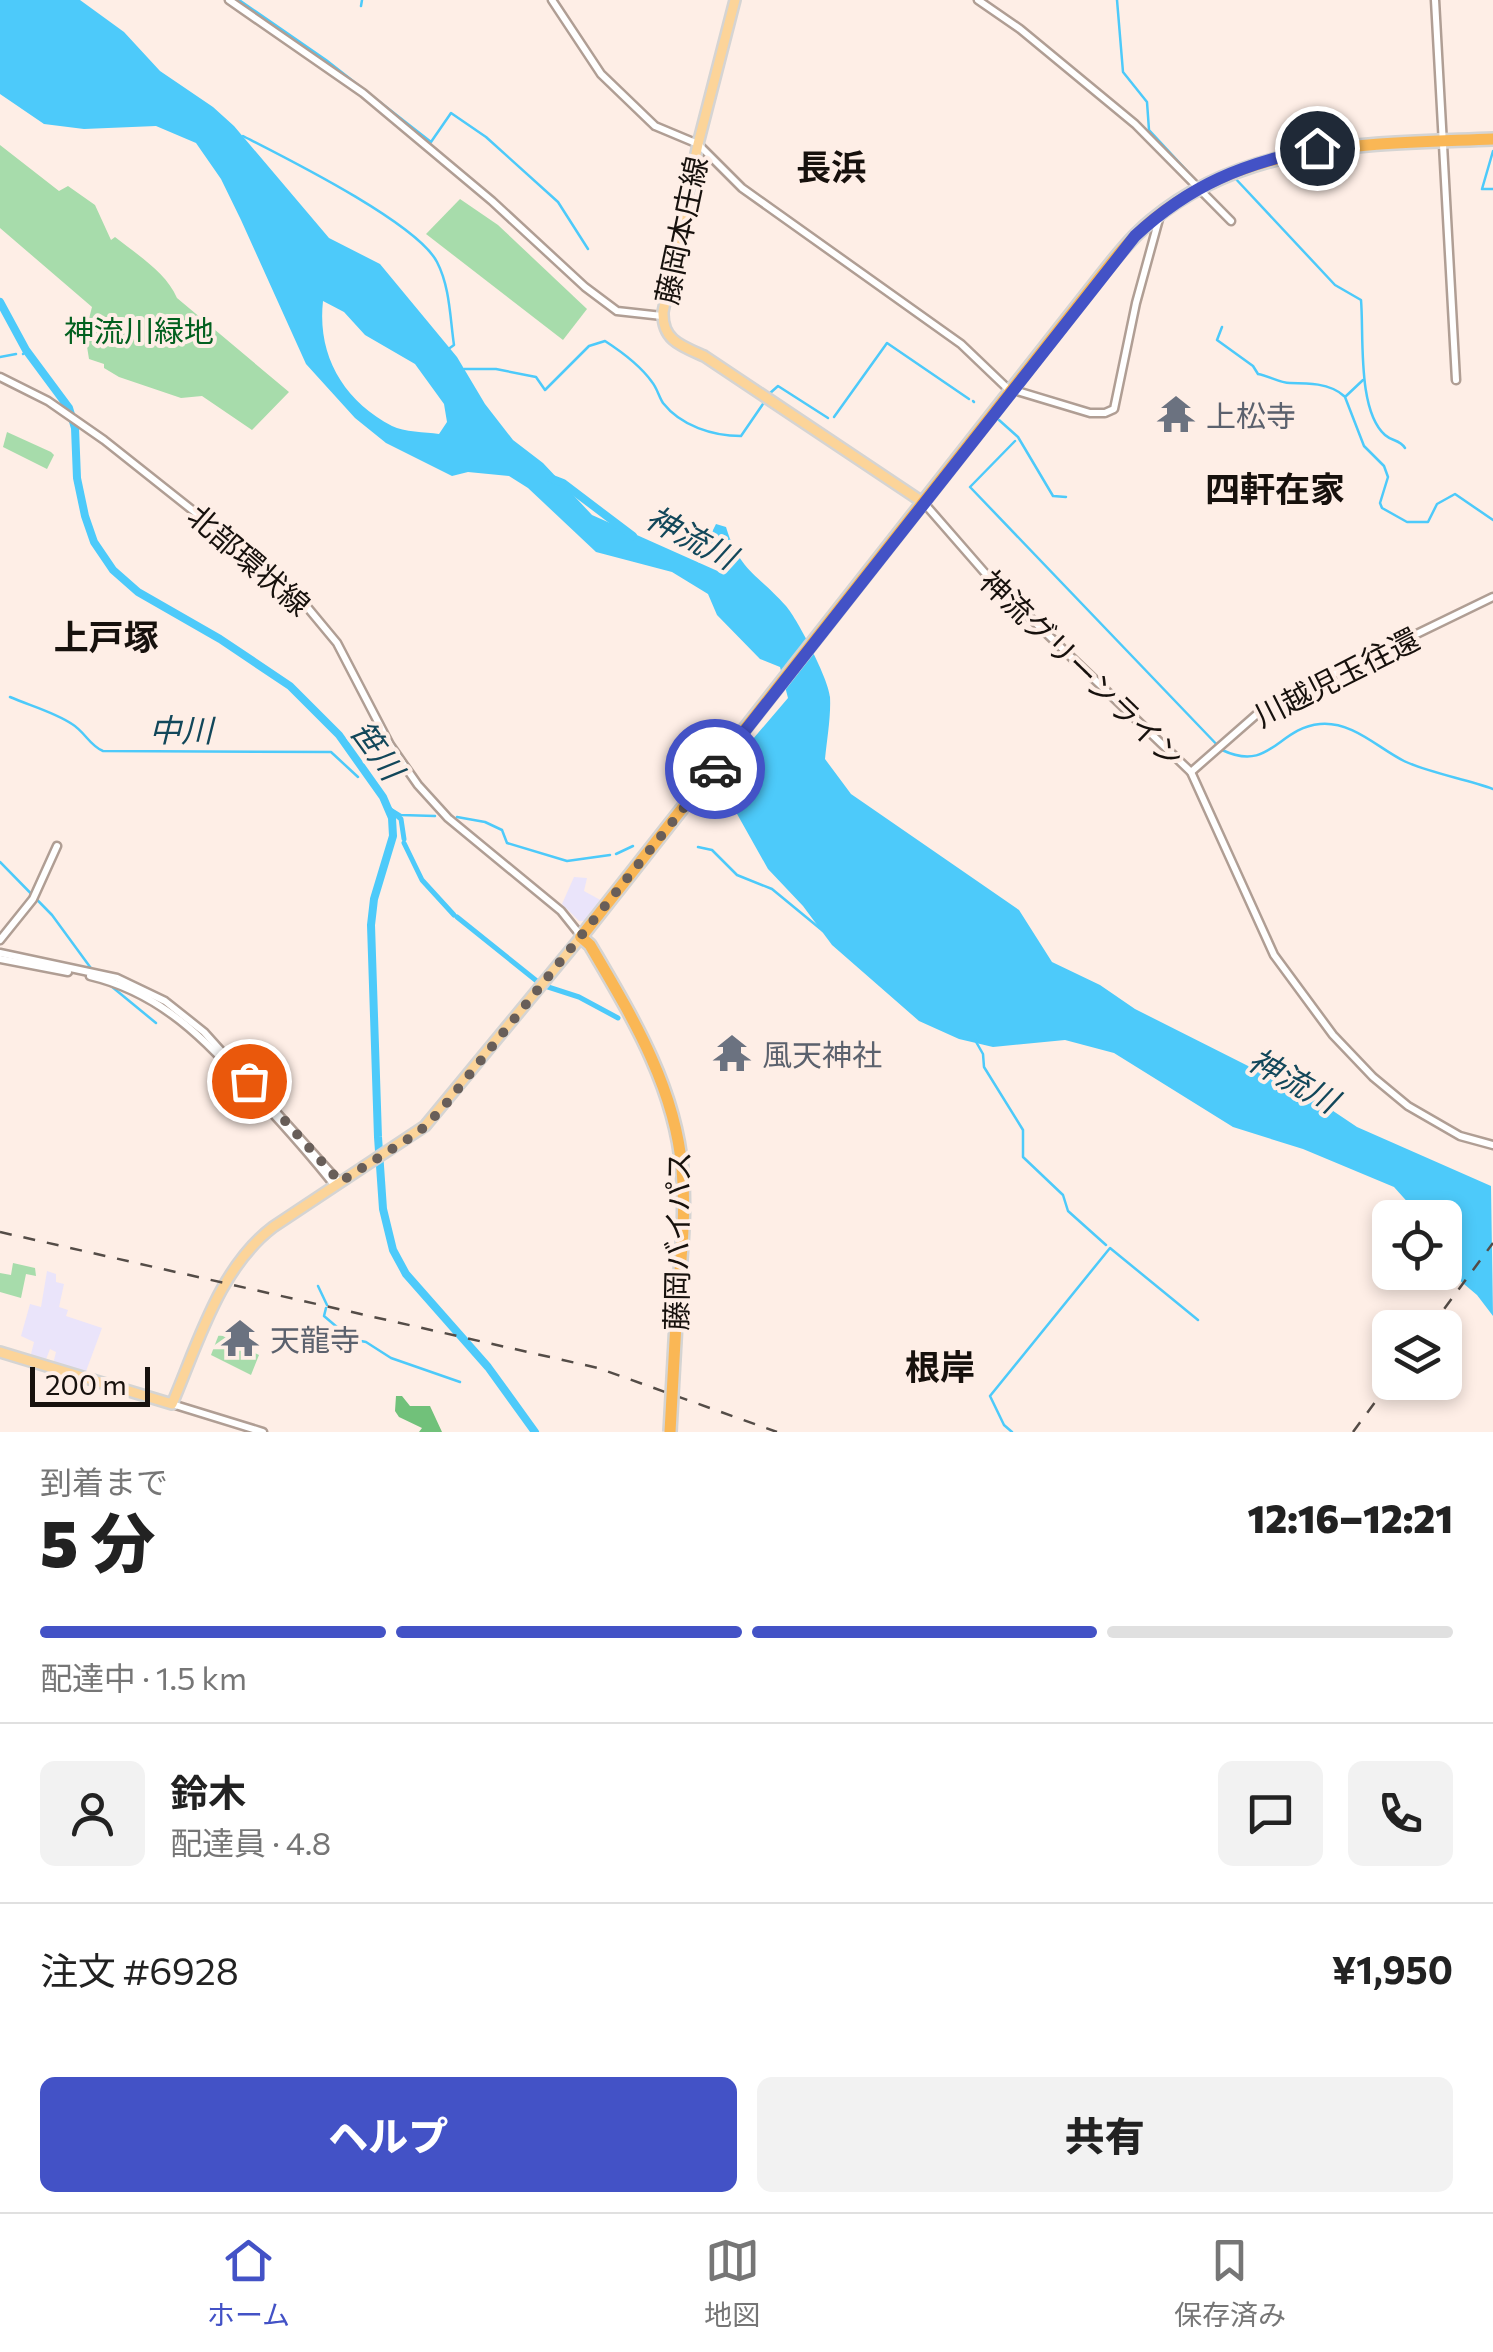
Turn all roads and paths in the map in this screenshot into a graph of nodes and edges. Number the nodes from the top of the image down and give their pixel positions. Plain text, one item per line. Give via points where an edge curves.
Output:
1 (229, 0) edge
2 (552, 0) edge
3 (735, 0) edge
4 (978, 0) edge
5 (1435, 0) edge
6 (1493, 139) edge
7 (1444, 141) junction
8 (698, 144) junction
9 (1198, 188) junction
10 (1160, 214) junction
11 (1231, 221) dead end
12 (662, 316) junction
13 (0, 377) edge
14 (1456, 380) dead end
15 (1012, 391) junction
16 (922, 506) junction
17 (1493, 598) edge
18 (1191, 772) junction
19 (57, 846) dead end
20 (581, 937) junction
21 (0, 940) edge
22 (0, 956) edge
23 (1493, 1145) edge
24 (337, 1184) junction
25 (0, 1352) edge
26 (172, 1404) junction
27 (263, 1432) edge
28 (670, 1432) edge

1 - 12 street via 363,93 584,287 617,311
2 - 8 street via 601,74 655,126
3 - 8 main road, 藤岡本庄線
4 - 9 street via 1135,124
5 - 7 street
6 - 7 highway
7 - 9 highway via 1317,148 1254,163
7 - 14 street
8 - 12 main road, 藤岡本庄線
8 - 15 street via 742,188 960,344
9 - 10 highway
9 - 11 street
10 - 15 highway via 1123,248
10 - 15 street via 1114,409 1090,413
12 - 16 main road, 藤岡本庄線 via 680,346
13 - 20 street, 北部環状線 via 76,421 293,590 337,643 418,785 565,915
15 - 16 highway
16 - 18 street, 神流グリーンライン
16 - 20 highway
17 - 18 street, 川越児玉往還 via 1264,708
18 - 23 street, 神流グリーンライン via 1258,926 1323,1023 1395,1097 1451,1132
19 - 21 street via 34,897
20 - 24 main road via 441,1110 419,1132
20 - 28 highway, 藤岡バイパス, bridge via 651,1055 671,1107 683,1172
22 - 24 street via 116,983 162,1005 201,1036
24 - 26 main road via 272,1227 245,1254
25 - 26 main road
26 - 27 street

